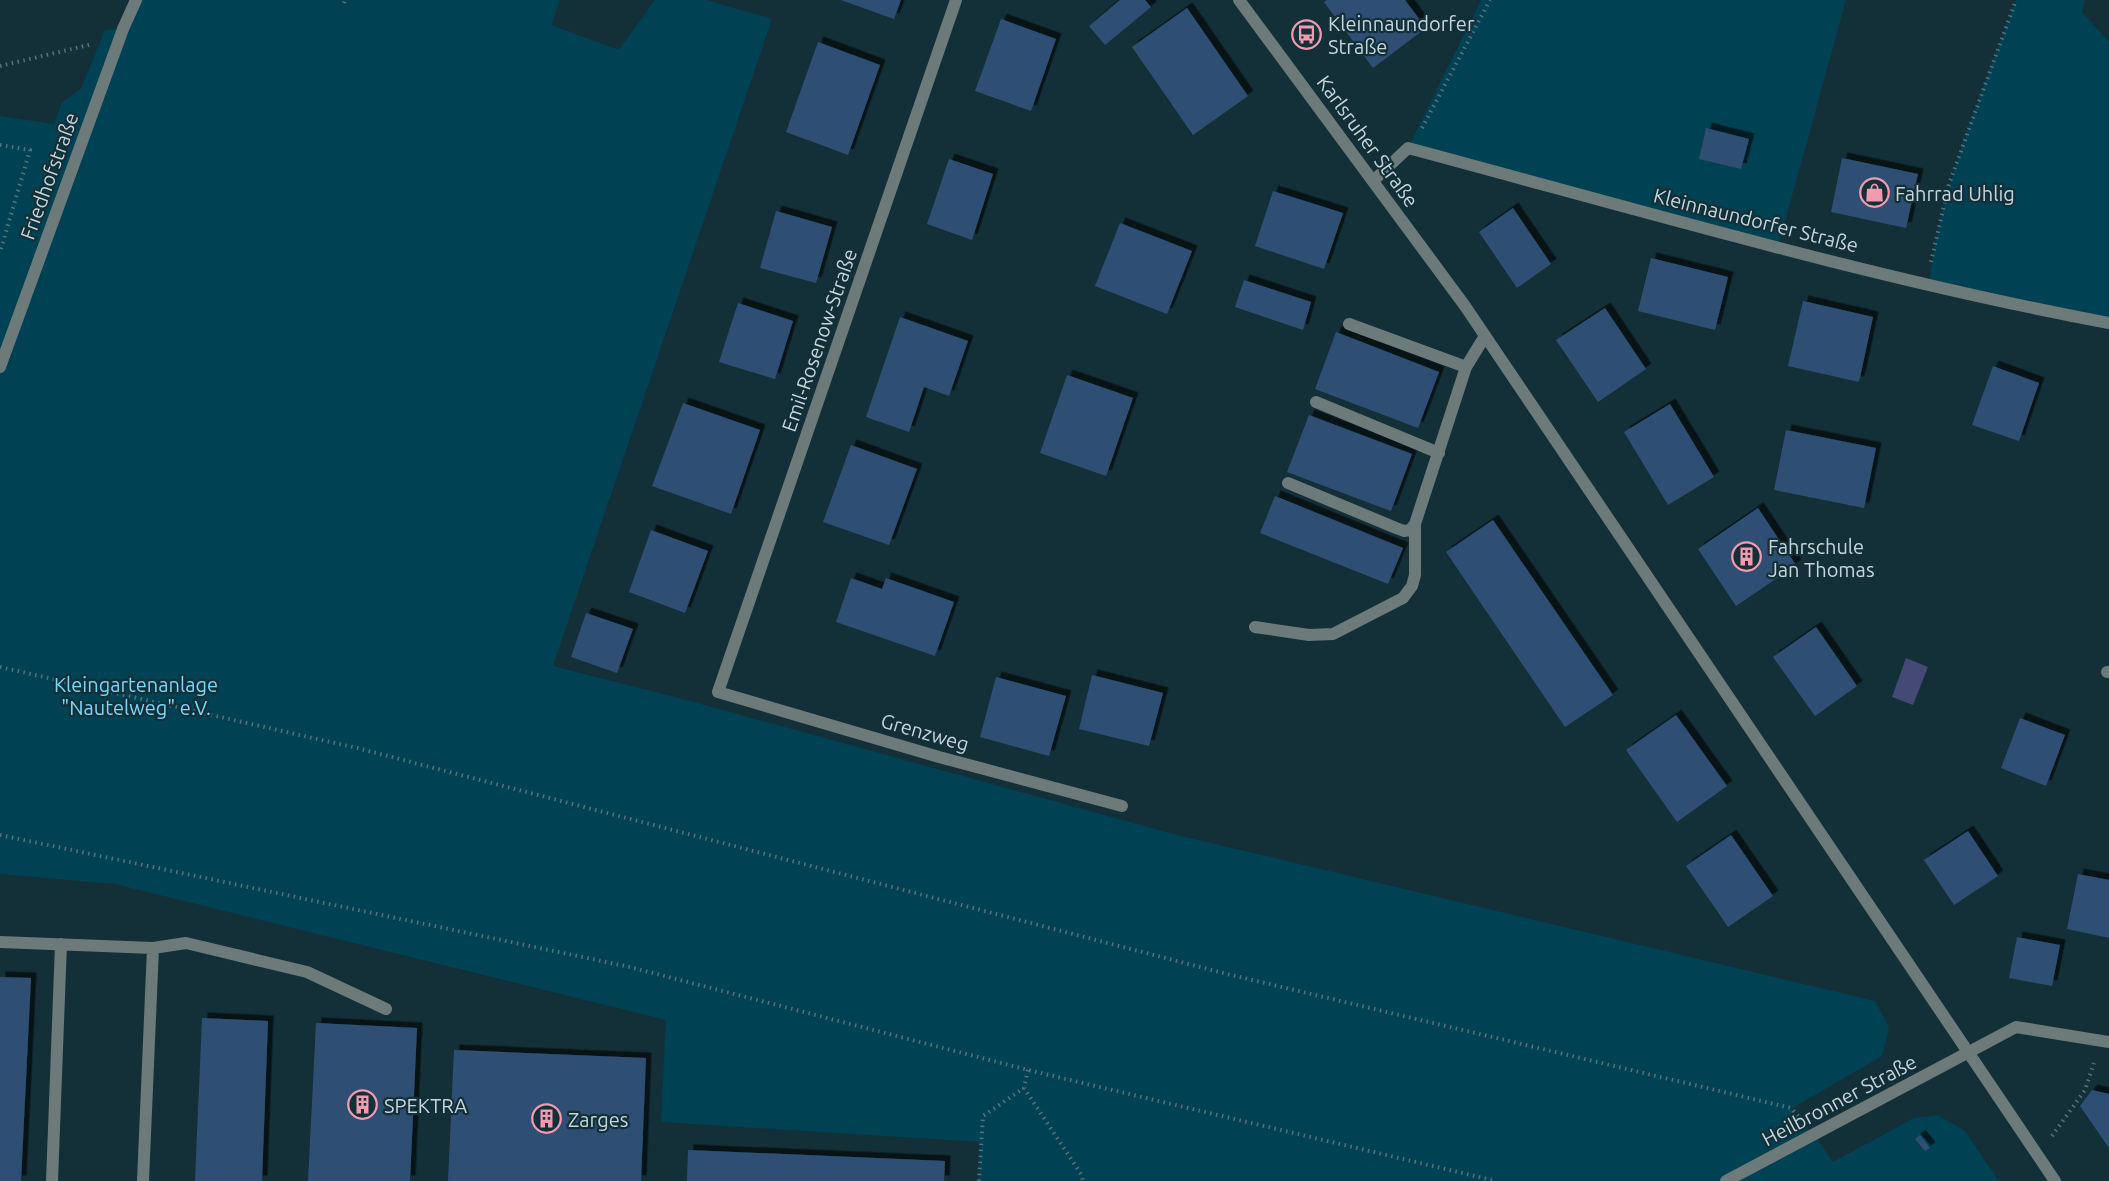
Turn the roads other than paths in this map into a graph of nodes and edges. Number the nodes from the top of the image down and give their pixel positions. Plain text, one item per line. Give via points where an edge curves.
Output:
1 (136, 0) edge
2 (956, 0) edge
3 (1239, 0) edge
4 (1373, 181) junction
5 (2109, 323) edge
6 (1349, 324) dead end
7 (1485, 336) junction
8 (0, 367) edge
9 (1466, 367) junction
10 (1316, 402) dead end
11 (1439, 453) junction
12 (1288, 483) dead end
13 (1415, 524) junction
14 (1255, 627) dead end
15 (718, 692) joint
16 (1122, 806) dead end
17 (0, 942) edge
18 (61, 944) junction
19 (153, 948) junction
20 (386, 1009) dead end
21 (2108, 1042) edge
22 (1969, 1052) junction
23 (52, 1181) edge
24 (143, 1181) edge
25 (1726, 1181) edge
26 (2055, 1181) edge

1 - 8 street, Friedhofstraße
2 - 15 street, Emil-Rosenow-Straße
3 - 4 street, Karlsruher Straße
4 - 5 street, Kleinnaundorfer Straße via 1408,148 1778,247
4 - 7 street, Karlsruher Straße
6 - 9 street
7 - 9 street
7 - 22 street, Karlsruher Straße
9 - 11 street
10 - 11 street
11 - 13 street
12 - 13 street via 1404,531
13 - 14 street via 1415,575 1403,598 1333,634 1310,635
15 - 16 street, Grenzweg
17 - 18 street
18 - 19 street
18 - 23 street
19 - 20 street via 186,943 307,972
19 - 24 street
21 - 22 street, Heilbronner Straße via 2020,1027
22 - 25 street, Heilbronner Straße
22 - 26 street, Karlsruher Straße

